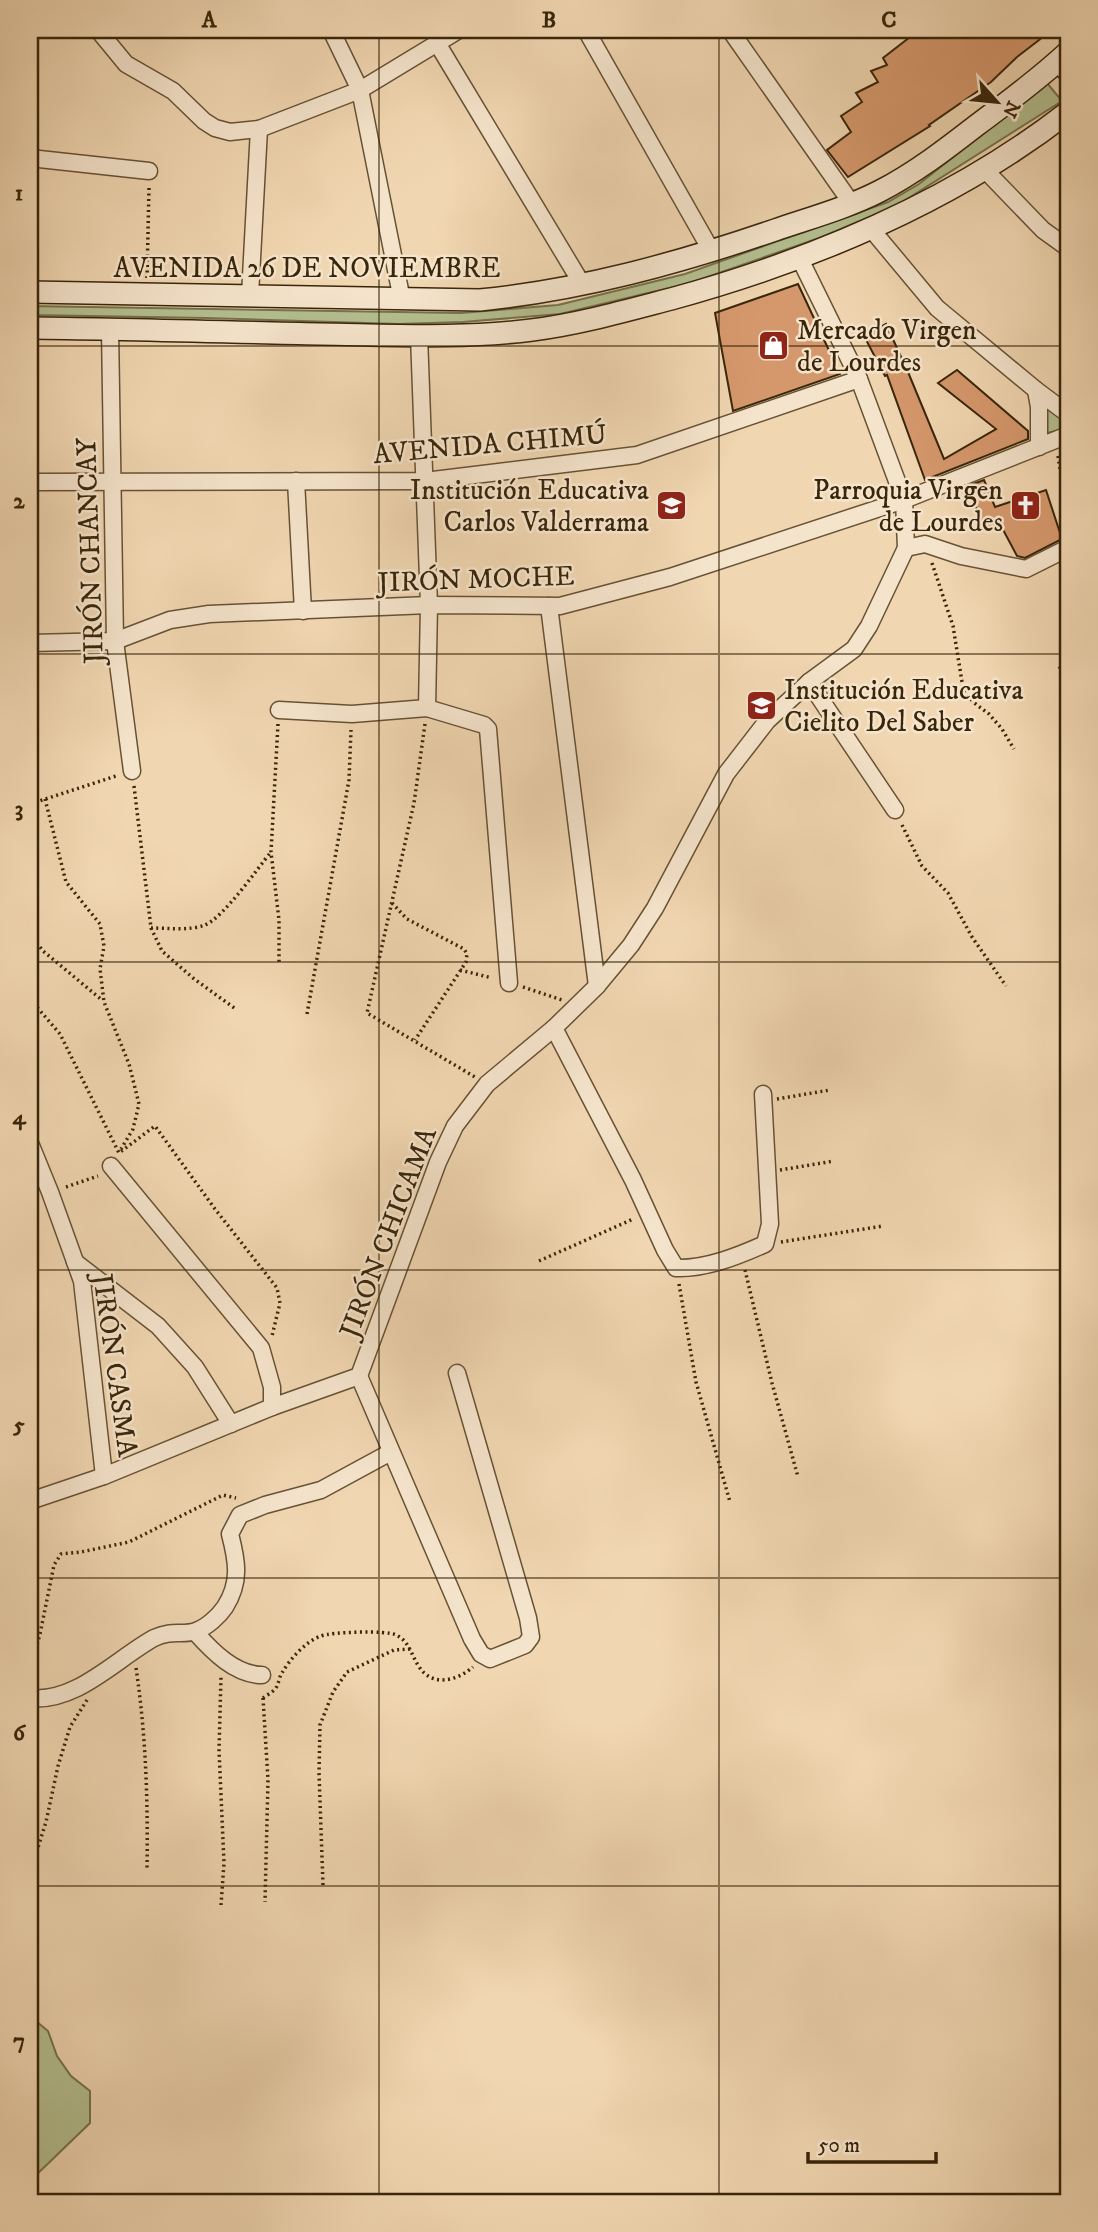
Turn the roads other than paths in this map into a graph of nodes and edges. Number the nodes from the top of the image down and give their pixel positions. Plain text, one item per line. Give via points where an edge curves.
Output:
1 (98, 30) edge
2 (331, 30) edge
3 (458, 30) edge
4 (586, 30) edge
5 (730, 30) edge
6 (437, 43) junction
7 (1065, 62) edge
8 (360, 90) junction
9 (1068, 112) edge
10 (259, 128) junction
11 (30, 158) edge
12 (149, 171) road end
13 (986, 171) junction
14 (852, 204) junction
15 (872, 230) junction
16 (1068, 248) edge
17 (712, 252) junction
18 (799, 257) junction
19 (582, 284) junction
20 (30, 292) edge
21 (250, 295) junction
22 (402, 300) junction
23 (30, 328) edge
24 (110, 329) junction
25 (419, 336) junction
26 (859, 379) junction
27 (1036, 390) junction
28 (1068, 414) edge
29 (1062, 437) edge
30 (1039, 447) junction
31 (296, 481) junction
32 (425, 481) junction
33 (30, 482) edge
34 (112, 483) junction
35 (904, 500) junction
36 (906, 548) junction
37 (1068, 548) edge
38 (429, 605) junction
39 (549, 606) junction
40 (303, 611) junction
41 (115, 641) junction
42 (30, 643) edge
43 (809, 682) junction
44 (427, 708) junction
45 (279, 710) road end
46 (132, 771) road end
47 (895, 810) road end
48 (509, 982) dead end
49 (597, 986) junction
50 (554, 1028) junction
51 (764, 1098) road end
52 (30, 1143) edge
53 (115, 1159) road end
54 (75, 1262) junction
55 (457, 1373) dead end
56 (359, 1376) junction
57 (272, 1407) junction
58 (231, 1424) junction
59 (391, 1452) junction
60 (104, 1476) junction
61 (30, 1501) edge
62 (195, 1632) junction
63 (262, 1675) road end
64 (37, 1699) edge

1 - 10 street via 125,64 173,90 215,128 230,132
2 - 8 street
3 - 6 street
4 - 17 street
5 - 14 street
6 - 8 street
6 - 19 street
7 - 14 main road, AVENIDA 26 DE NOVIEMBRE via 921,167
8 - 10 street
8 - 22 street
9 - 13 main road
10 - 21 street
11 - 12 street
13 - 15 main road
13 - 16 street via 1043,230
14 - 17 main road, AVENIDA 26 DE NOVIEMBRE
15 - 18 main road
15 - 27 street via 937,308
17 - 19 main road, AVENIDA 26 DE NOVIEMBRE
18 - 25 main road via 721,285 619,313 533,330
18 - 26 street
19 - 22 main road, AVENIDA 26 DE NOVIEMBRE via 480,300
20 - 21 main road, AVENIDA 26 DE NOVIEMBRE
21 - 22 main road, AVENIDA 26 DE NOVIEMBRE
23 - 24 main road
24 - 25 main road
24 - 34 street, JIRÓN CHANCAY
25 - 32 street
26 - 32 street, AVENIDA CHIMÚ via 637,455
26 - 35 street
27 - 28 street
27 - 30 street
29 - 30 street, JIRÓN MOCHE
30 - 35 street, JIRÓN MOCHE
31 - 32 street, AVENIDA CHIMÚ
31 - 34 street, AVENIDA CHIMÚ
31 - 40 street
32 - 38 street
33 - 34 street, AVENIDA CHIMÚ
34 - 41 street, JIRÓN CHANCAY
35 - 36 street
35 - 39 street, JIRÓN MOCHE via 670,577
36 - 37 street via 925,544 1026,569
36 - 43 street, JIRÓN CHICAMA via 854,649
38 - 39 street, JIRÓN MOCHE
38 - 40 street, JIRÓN MOCHE
38 - 44 street
39 - 49 street
40 - 41 street, JIRÓN MOCHE via 170,620
41 - 42 street, JIRÓN MOCHE
41 - 46 street, JIRÓN CHANCAY
43 - 47 street
43 - 49 street, JIRÓN CHICAMA via 767,721 726,774 655,908
44 - 45 street via 352,714
44 - 48 street via 488,729
49 - 50 street, JIRÓN CHICAMA
50 - 51 street via 676,1268 742,1254 765,1244 770,1224
50 - 56 street, JIRÓN CHICAMA via 487,1084 456,1126 438,1162
52 - 54 street, JIRÓN CASMA
53 - 57 street via 261,1348 272,1387
54 - 58 street via 158,1326 195,1367
54 - 60 street, JIRÓN CASMA via 82,1281
55 - 59 street via 528,1618 531,1637 525,1645 490,1659 481,1654
56 - 57 street, JIRÓN CHICAMA
56 - 59 street
57 - 58 street, JIRÓN CHICAMA
58 - 60 street, JIRÓN CHICAMA
59 - 62 street via 321,1490 240,1515 230,1534 237,1561 234,1589 214,1620
60 - 61 street, JIRÓN CHICAMA
62 - 63 street via 232,1665
62 - 64 street via 170,1632 85,1685

